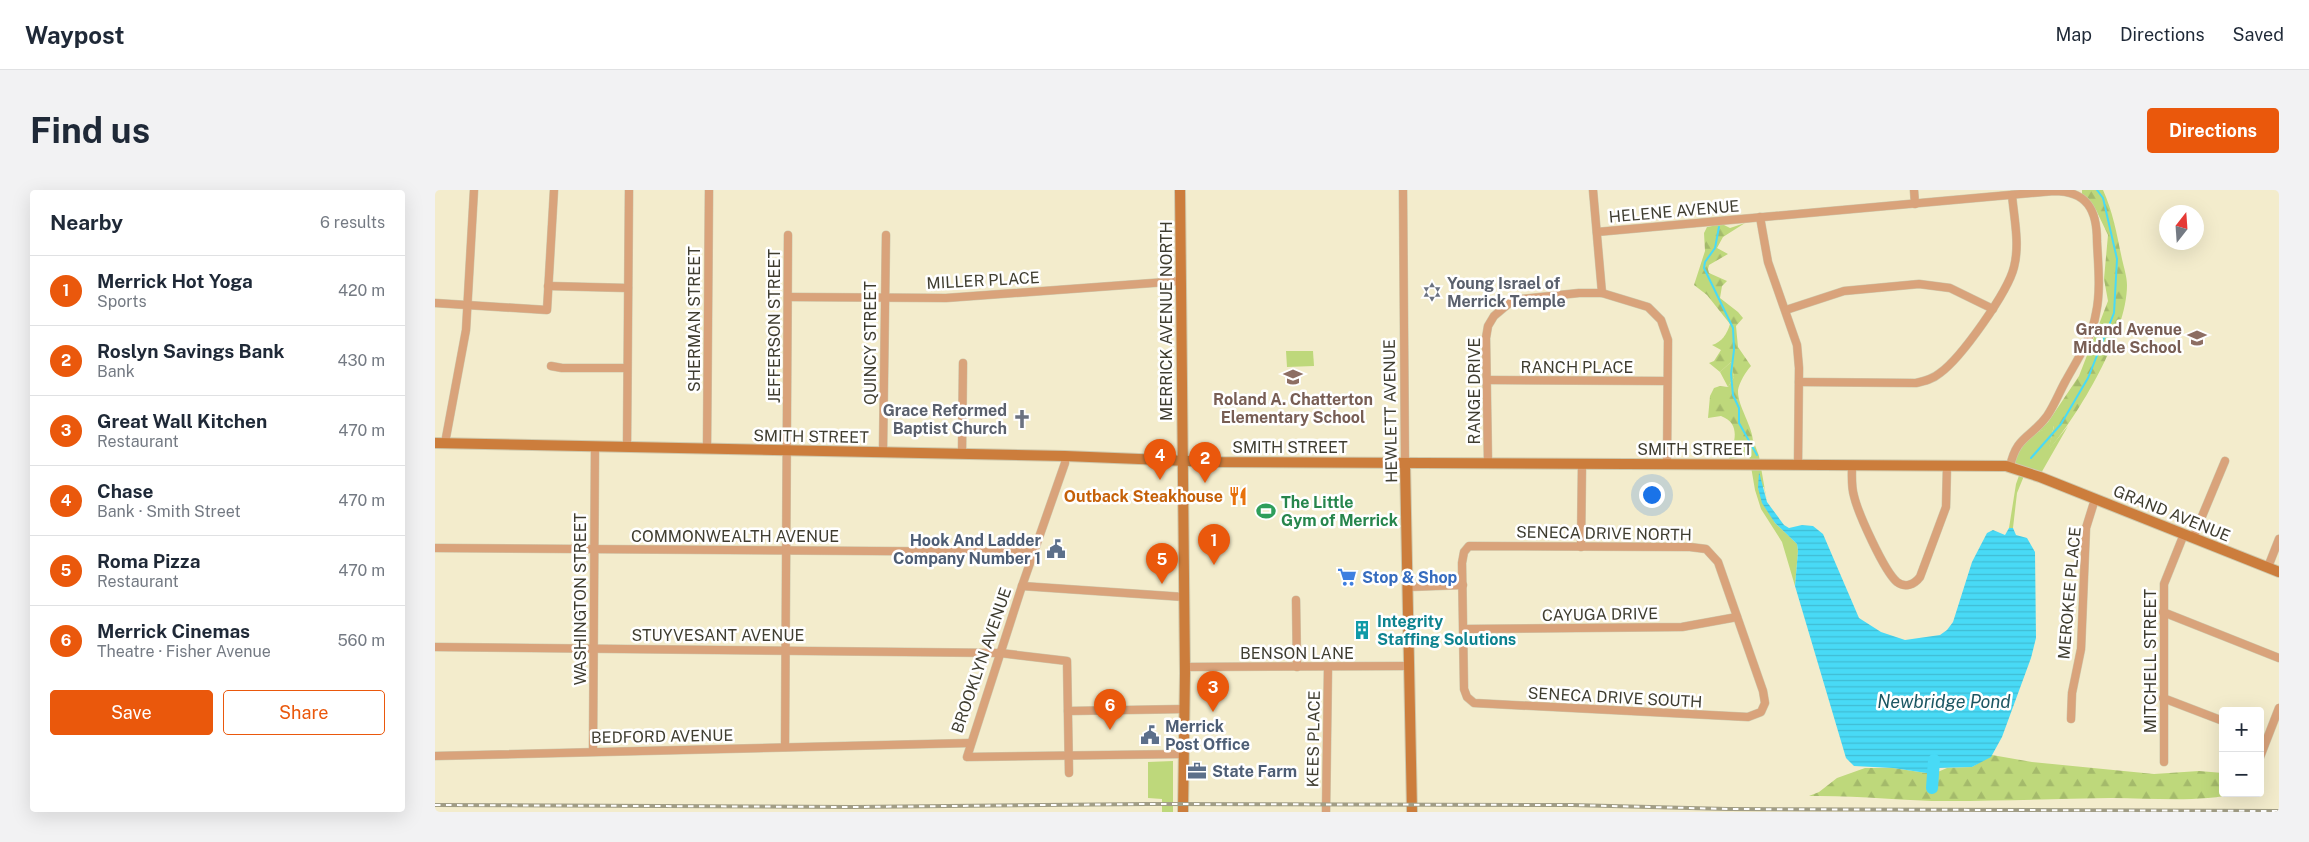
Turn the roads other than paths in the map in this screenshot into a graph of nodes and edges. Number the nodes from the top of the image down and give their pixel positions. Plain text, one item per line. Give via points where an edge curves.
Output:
1 (474, 190) edge
2 (555, 190) edge
3 (629, 190) edge
4 (709, 190) edge
5 (1180, 190) edge
6 (1403, 190) edge
7 (1593, 190) edge
8 (1913, 190) edge
9 (2012, 195) junction
10 (1915, 204) junction
11 (1759, 217) junction
12 (1597, 232) junction
13 (886, 234) dead end
14 (788, 235) dead end
15 (1180, 281) junction
16 (548, 286) junction
17 (628, 288) junction
18 (1602, 293) junction
19 (788, 297) junction
20 (884, 298) junction
21 (435, 303) edge
22 (467, 305) junction
23 (1993, 309) junction
24 (1786, 310) junction
25 (963, 363) dead end
26 (551, 366) dead end
27 (627, 368) junction
28 (1487, 380) junction
29 (1667, 381) junction
30 (1799, 382) junction
31 (440, 443) edge
32 (595, 446) junction
33 (627, 447) junction
34 (707, 449) junction
35 (787, 450) junction
36 (883, 452) junction
37 (963, 454) junction
38 (1065, 456) junction
39 (1183, 460) junction
40 (2225, 461) dead end
41 (1405, 462) junction
42 (1488, 463) junction
43 (1582, 464) junction
44 (1667, 464) junction
45 (1798, 465) junction
46 (1852, 465) junction
47 (1947, 466) junction
48 (2010, 467) junction
49 (2053, 482) joint
50 (2095, 499) junction
51 (2189, 536) junction
52 (2279, 539) edge
53 (1581, 546) junction
54 (435, 548) edge
55 (595, 549) junction
56 (786, 550) junction
57 (1034, 552) junction
58 (2268, 567) junction
59 (2279, 572) edge
60 (1022, 586) junction
61 (1463, 586) junction
62 (1408, 587) junction
63 (1184, 597) junction
64 (1296, 600) dead end
65 (2163, 612) junction
66 (1737, 618) junction
67 (1463, 629) junction
68 (435, 647) edge
69 (594, 648) junction
70 (2279, 648) edge
71 (786, 649) junction
72 (1000, 653) junction
73 (2277, 658) edge
74 (1409, 666) junction
75 (1185, 667) junction
76 (1297, 667) junction
77 (1328, 667) junction
78 (2163, 698) junction
79 (2279, 708) edge
80 (1185, 709) junction
81 (1068, 711) junction
82 (2071, 719) dead end
83 (2219, 720) edge
84 (2264, 738) edge
85 (970, 743) junction
86 (889, 745) joint
87 (785, 747) junction
88 (593, 752) junction
89 (1183, 754) junction
90 (435, 756) edge
91 (1067, 756) junction
92 (2163, 762) dead end
93 (1069, 773) dead end
94 (1183, 812) edge
95 (1326, 812) edge
96 (1412, 812) edge

1 - 22 street
2 - 16 street
3 - 17 street
4 - 34 street, SHERMAN STREET
5 - 15 street, MERRICK AVENUE NORTH
6 - 41 street, HEWLETT AVENUE
7 - 12 street
8 - 10 street
9 - 10 street, HELENE AVENUE
9 - 23 street via 2017,244 2015,261 2007,288
9 - 48 street, HELENE AVENUE via 2066,191 2081,198 2094,214 2097,225 2098,289 2096,315 2087,340 2048,415 2020,442
10 - 11 street, HELENE AVENUE
11 - 12 street, HELENE AVENUE
11 - 24 street via 1768,262
12 - 18 street
13 - 20 street, QUINCY STREET
14 - 19 street, JEFFERSON STREET
15 - 20 street, MILLER PLACE via 946,298
15 - 39 street, MERRICK AVENUE NORTH
16 - 17 street
16 - 22 street via 547,310
17 - 27 street
18 - 28 street, RANGE DRIVE via 1526,298 1513,300 1502,308 1488,326
18 - 29 street via 1648,307 1661,320 1667,340
19 - 20 street, MILLER PLACE
19 - 35 street, JEFFERSON STREET
20 - 36 street, QUINCY STREET
21 - 22 street
22 - 31 street via 466,330
23 - 24 street via 1950,288 1919,284 1844,291
23 - 30 street via 1948,367 1927,380 1902,384
24 - 30 street via 1797,345
25 - 37 street
26 - 27 street
27 - 33 street
28 - 29 street, RANCH PLACE
28 - 42 street, RANGE DRIVE
29 - 44 street
30 - 45 street
31 - 32 street, SMITH STREET
32 - 33 street, SMITH STREET
32 - 55 street, WASHINGTON STREET
33 - 34 street, SMITH STREET
34 - 35 street, SMITH STREET
35 - 36 street, SMITH STREET
35 - 56 street, JEFFERSON STREET
36 - 37 street, SMITH STREET
37 - 38 street, SMITH STREET
38 - 39 street, SMITH STREET
38 - 57 street, BROOKLYN AVENUE
39 - 41 street, SMITH STREET
39 - 63 street, MERRICK AVENUE NORTH
40 - 51 street, MITCHELL STREET
41 - 42 street, SMITH STREET
41 - 62 street, HEWLETT AVENUE
42 - 43 street, SMITH STREET
43 - 44 street, SMITH STREET
43 - 53 street
44 - 45 street, SMITH STREET
45 - 46 street, SMITH STREET
46 - 47 street, SMITH STREET
46 - 47 street via 1853,495 1860,514 1889,573 1897,582 1907,586 1920,577 1946,507
47 - 48 street, SMITH STREET
48 - 49 street, SMITH STREET
49 - 50 street, GRAND AVENUE
50 - 51 street, GRAND AVENUE
50 - 82 street, MEROKEE PLACE via 2086,528 2082,633
51 - 58 street, GRAND AVENUE
51 - 65 street, MITCHELL STREET via 2164,584
52 - 58 street
53 - 61 street, SENECA DRIVE NORTH via 1469,546 1461,563
53 - 66 street, SENECA DRIVE NORTH via 1702,548 1712,553 1718,562
54 - 55 street, COMMONWEALTH AVENUE
55 - 56 street, COMMONWEALTH AVENUE
55 - 69 street, WASHINGTON STREET
56 - 57 street, COMMONWEALTH AVENUE
56 - 71 street, JEFFERSON STREET
57 - 60 street, BROOKLYN AVENUE
58 - 59 street, GRAND AVENUE
60 - 63 street
60 - 72 street, BROOKLYN AVENUE
61 - 62 street
61 - 67 street
62 - 74 street, HEWLETT AVENUE
63 - 75 street, MERRICK AVENUE NORTH
64 - 76 street
65 - 73 street
65 - 78 street, MITCHELL STREET
66 - 67 street, CAYUGA DRIVE via 1682,626
66 - 67 street, SENECA DRIVE SOUTH via 1764,697 1763,707 1755,715 1474,703 1464,689
68 - 69 street, STUYVESANT AVENUE
69 - 71 street, STUYVESANT AVENUE
69 - 88 street, WASHINGTON STREET
70 - 73 street
71 - 72 street, STUYVESANT AVENUE
71 - 87 street, JEFFERSON STREET
72 - 81 street, STUYVESANT AVENUE via 1067,661
72 - 85 street, BROOKLYN AVENUE
74 - 77 street, BENSON LANE
74 - 96 street, HEWLETT AVENUE
75 - 76 street, BENSON LANE
75 - 80 street, MERRICK AVENUE NORTH
76 - 77 street, BENSON LANE
77 - 95 street, KEES PLACE
78 - 83 street
78 - 92 street, MITCHELL STREET
79 - 84 street
80 - 81 street
80 - 89 street, MERRICK AVENUE NORTH
81 - 91 street
85 - 86 street, BROOKLYN AVENUE
85 - 91 street via 967,757
86 - 87 street, BEDFORD AVENUE
87 - 88 street, BEDFORD AVENUE
88 - 90 street, BEDFORD AVENUE
89 - 91 street
89 - 94 street, MERRICK AVENUE NORTH
91 - 93 street

